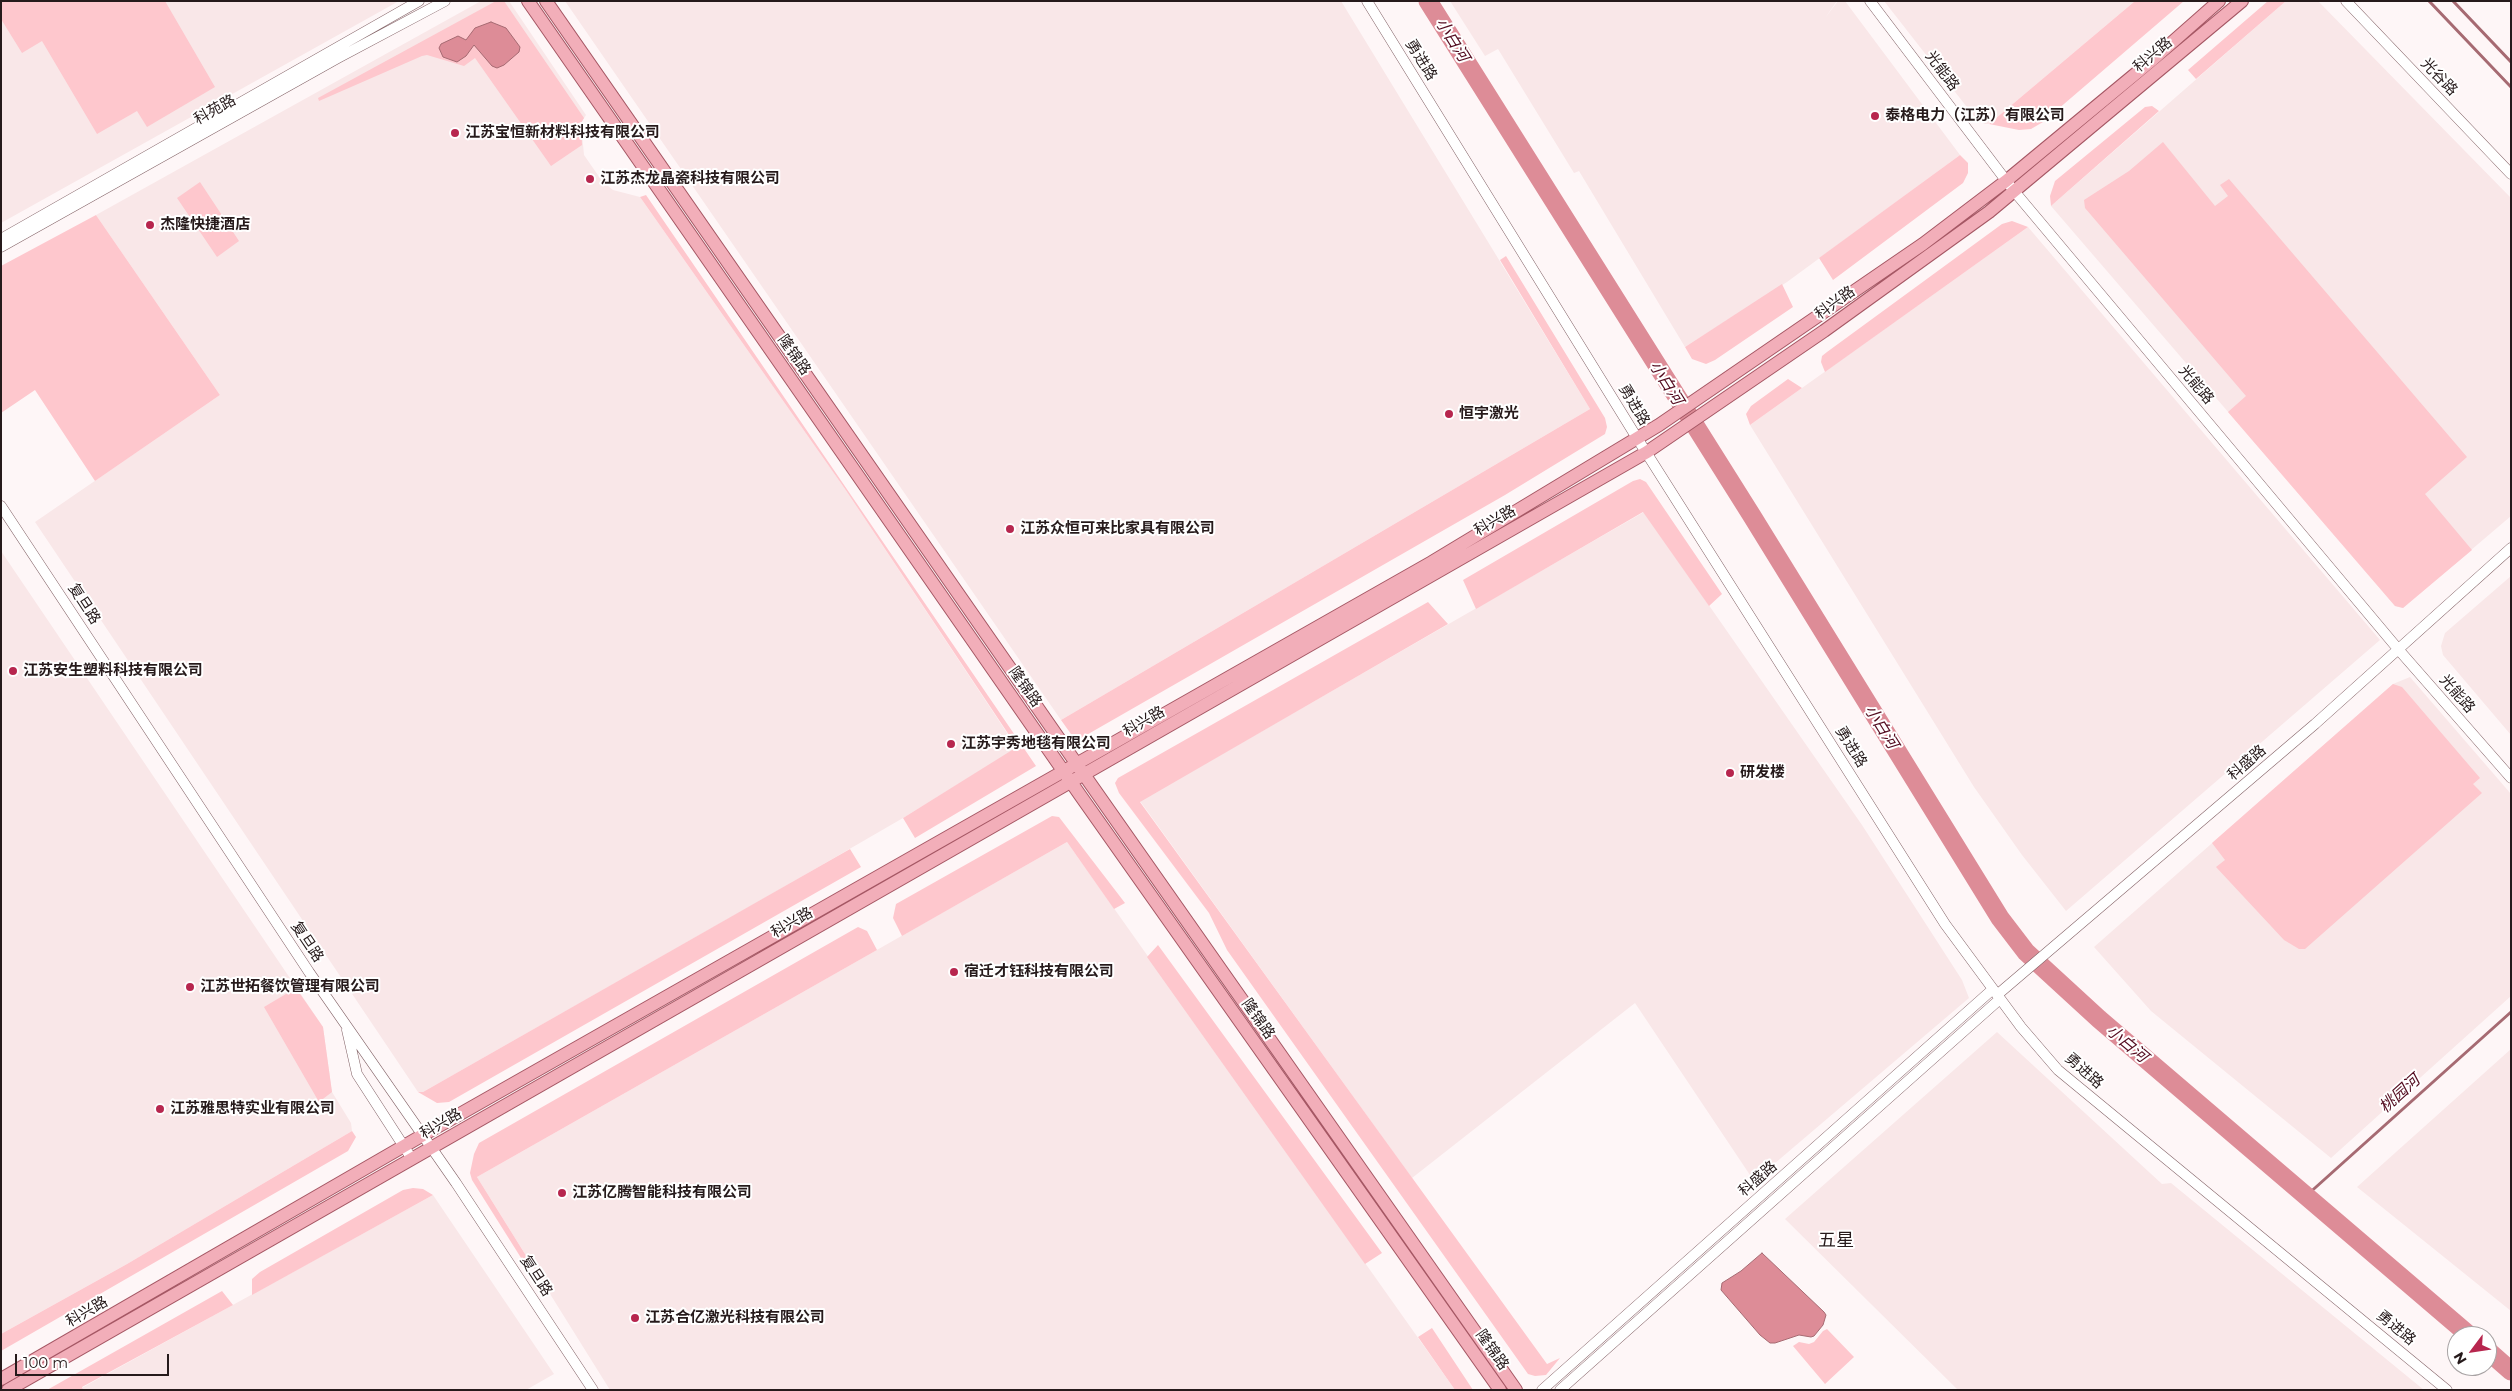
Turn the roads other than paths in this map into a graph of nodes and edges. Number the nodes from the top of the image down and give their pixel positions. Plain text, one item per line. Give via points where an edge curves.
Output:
1 (418, 1) edge
2 (446, 1) edge
3 (528, 1) edge
4 (546, 1) edge
5 (1367, 1) edge
6 (1870, 1) edge
7 (2218, 1) edge
8 (2242, 1) edge
9 (2346, 1) edge
10 (2511, 174) edge
11 (2006, 181) junction
12 (2014, 192) junction
13 (1, 239) edge
14 (1, 247) edge
15 (1637, 438) junction
16 (1647, 452) junction
17 (1, 506) edge
18 (2511, 548) edge
19 (2398, 649) junction
20 (1081, 769) junction
21 (1067, 777) junction
22 (2511, 778) edge
23 (1997, 994) junction
24 (346, 1025) junction
25 (423, 1135) junction
26 (404, 1146) junction
27 (432, 1148) junction
28 (412, 1159) junction
29 (1, 1379) edge
30 (8, 1390) edge
31 (593, 1390) edge
32 (1500, 1390) edge
33 (1516, 1390) edge
34 (1542, 1390) edge
35 (1560, 1390) edge
36 (2448, 1390) edge

1 - 13 street, 科苑路
2 - 14 street, 科苑路
3 - 21 main road, 隆锦路
4 - 20 main road, 隆锦路
5 - 15 street, 勇进路
6 - 11 street, 光能路
7 - 11 main road, 科兴路
8 - 12 main road, 科兴路
9 - 10 street, 光谷路
11 - 12 street, 光能路
11 - 15 main road, 科兴路 via 1923,244
12 - 16 main road, 科兴路 via 1928,256
12 - 19 street, 光能路
15 - 16 street, 勇进路
15 - 20 main road, 科兴路
16 - 20 main road, 科兴路
16 - 23 street, 勇进路 via 1940,916
17 - 24 street, 复旦路
18 - 19 street, 科盛路
19 - 22 street, 光能路
19 - 23 street, 科盛路 via 2315,724
20 - 21 main road, 科兴路
20 - 33 main road, 隆锦路
21 - 25 main road, 科兴路
21 - 27 main road, 科兴路
21 - 32 main road, 隆锦路
23 - 34 street, 科盛路
23 - 35 street, 科盛路
23 - 36 street, 勇进路 via 2058,1070
24 - 25 street, 复旦路
24 - 26 street via 357,1074
25 - 26 main road, 科兴路
25 - 27 street, 复旦路
26 - 28 street
26 - 29 main road, 科兴路
27 - 28 main road, 科兴路
27 - 31 street, 复旦路
28 - 30 main road, 科兴路

